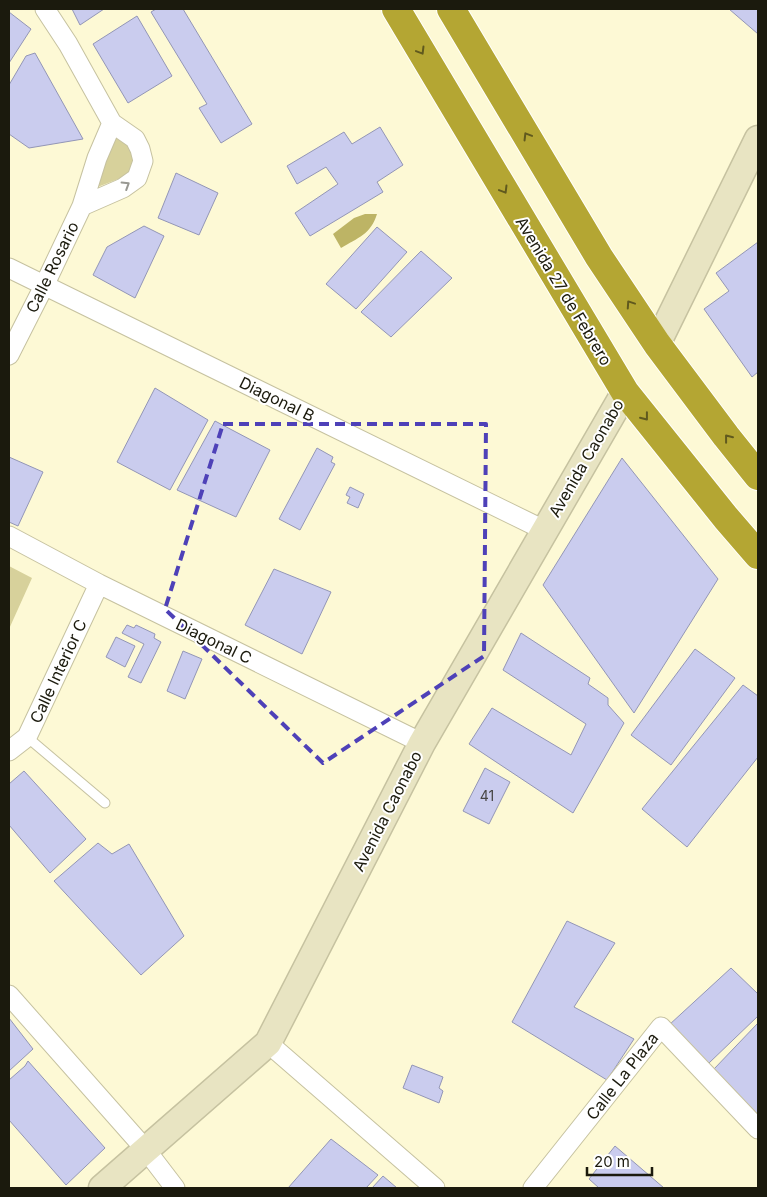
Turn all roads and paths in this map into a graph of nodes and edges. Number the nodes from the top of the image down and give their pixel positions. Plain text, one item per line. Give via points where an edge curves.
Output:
1 (45, 9) edge
2 (396, 9) edge
3 (451, 9) edge
4 (112, 123) junction
5 (758, 140) edge
6 (82, 206) junction
7 (9, 268) edge
8 (44, 286) junction
9 (657, 344) junction
10 (9, 355) edge
11 (625, 392) junction
12 (758, 476) edge
13 (544, 530) junction
14 (9, 536) edge
15 (758, 555) edge
16 (99, 584) junction
17 (27, 737) junction
18 (422, 743) junction
19 (9, 751) edge
20 (105, 803) dead end
21 (9, 995) edge
22 (268, 1043) junction
23 (758, 1129) edge
24 (146, 1150) junction
25 (102, 1188) edge
26 (175, 1188) edge
27 (435, 1188) edge
28 (533, 1188) edge

1 - 4 street
2 -> 11 highway, Avenida 27 de Febrero
9 -> 3 highway via 599,257
4 - 6 street
6 -> 4 street via 124,188 137,178 143,161 140,150 135,139
5 - 9 street
6 - 8 street, Calle Rosario
7 - 8 street, Diagonal B
8 - 10 street, Calle Rosario
8 - 13 street, Diagonal B
12 -> 9 highway
11 - 13 street, Avenida Caonabo
11 -> 15 highway, Avenida 27 de Febrero
13 - 18 street, Avenida Caonabo
14 - 16 street, Diagonal C
16 - 17 street, Calle Interior C
16 - 18 street, Diagonal C
17 - 19 street, Calle Interior C
17 - 20 lane
18 - 22 street, Avenida Caonabo
21 - 24 street
22 - 24 street, Avenida Caonabo
22 - 27 street
23 - 28 street, Calle La Plaza via 661,1027
24 - 25 street, Avenida Caonabo
24 - 26 street

